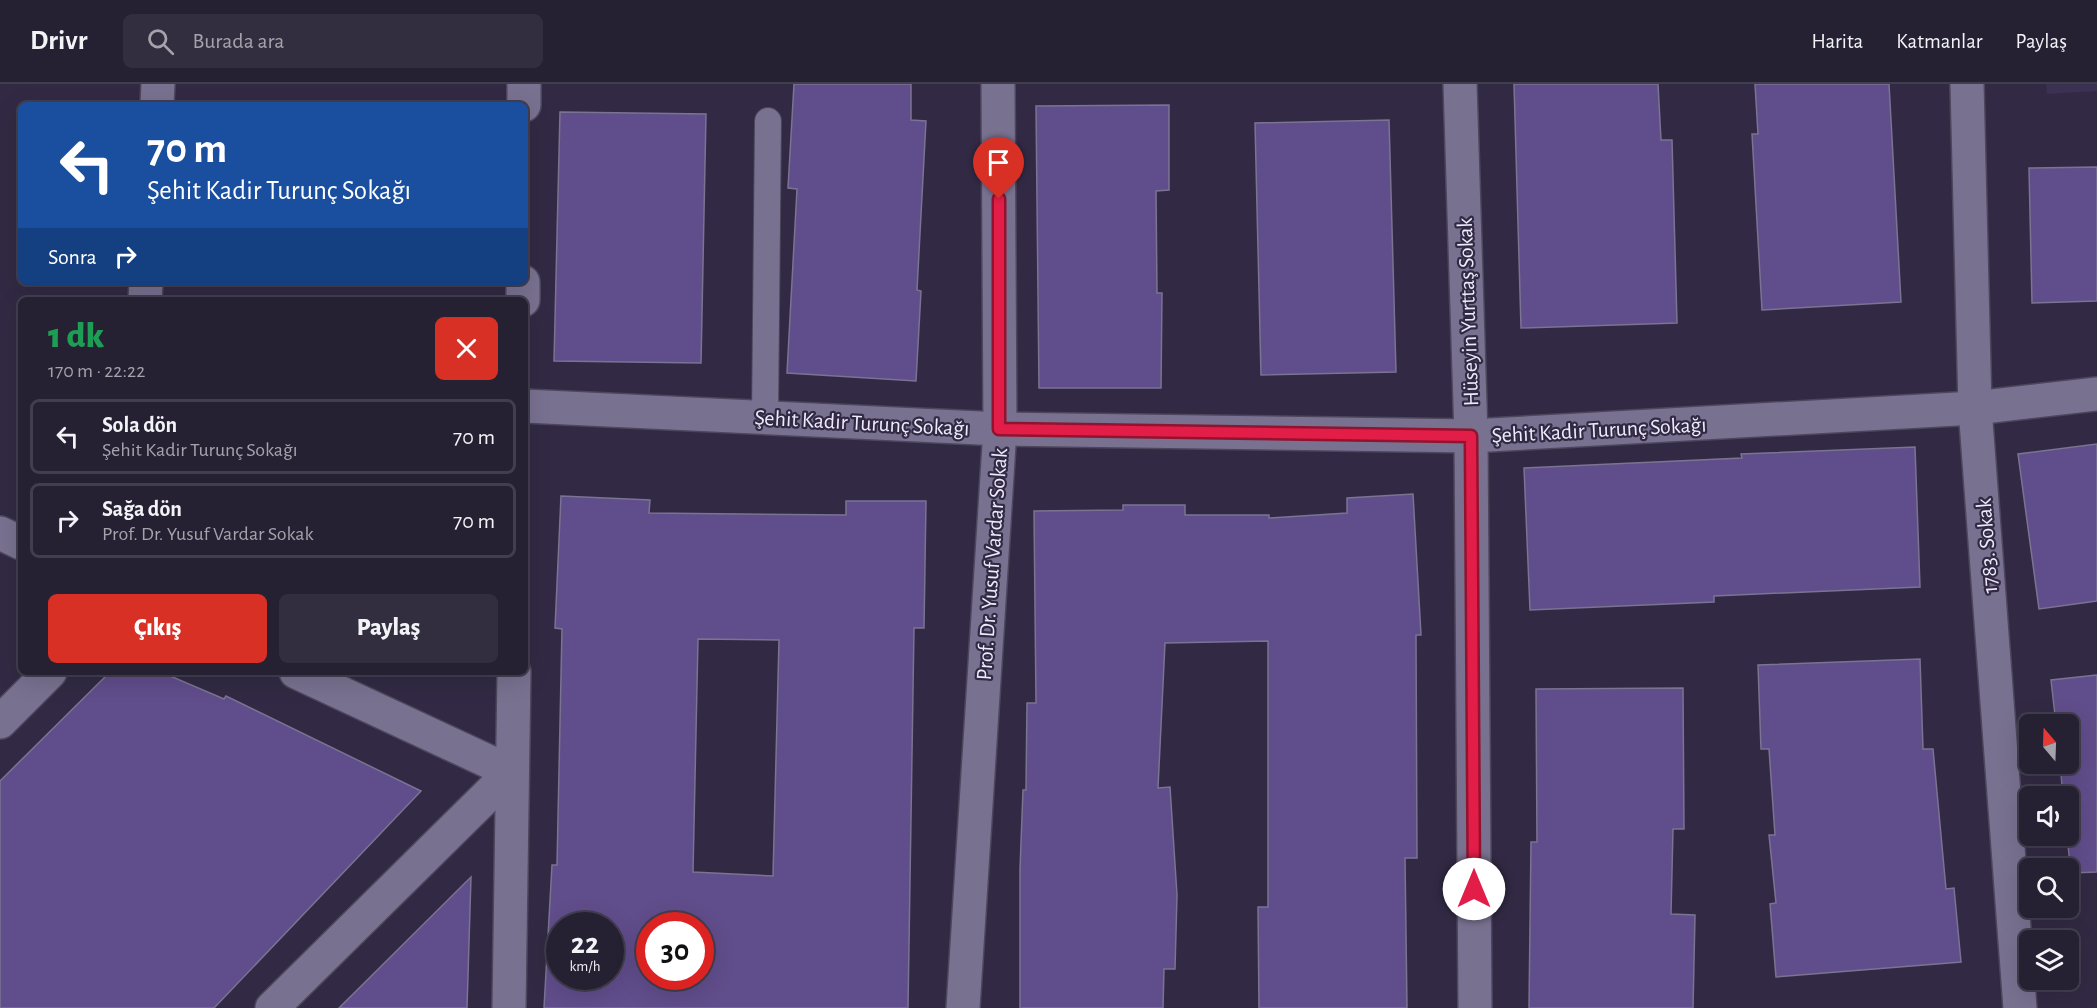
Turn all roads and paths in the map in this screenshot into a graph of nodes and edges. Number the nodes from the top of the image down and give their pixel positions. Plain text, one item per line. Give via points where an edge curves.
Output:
1 (158, 84) edge
2 (524, 84) edge
3 (998, 84) edge
4 (1460, 84) edge
5 (1967, 84) edge
6 (157, 102) edge
7 (524, 102) edge
8 (768, 121) dead end
9 (2097, 394) edge
10 (528, 406) edge
11 (1976, 408) junction
12 (765, 417) junction
13 (999, 429) junction
14 (1471, 436) junction
15 (0, 533) edge
16 (18, 542) edge
17 (47, 675) edge
18 (302, 675) edge
19 (514, 675) edge
20 (0, 722) edge
21 (510, 772) junction
22 (272, 1008) edge
23 (509, 1008) edge
24 (963, 1008) edge
25 (1475, 1008) edge
26 (2020, 1008) edge

1 - 6 street
2 - 7 street
3 - 13 street, Prof. Dr. Yusuf Vardar Sokak
4 - 14 street, Hüseyin Yurttaş Sokak
5 - 11 street, 1783. Sokak
8 - 12 lane
9 - 11 street, Şehit Kadir Turunç Sokağı
10 - 12 street, Şehit Kadir Turunç Sokağı
11 - 14 street, Şehit Kadir Turunç Sokağı
11 - 26 street, 1783. Sokak
12 - 13 street, Şehit Kadir Turunç Sokağı
13 - 14 street, Şehit Kadir Turunç Sokağı
13 - 24 street, Prof. Dr. Yusuf Vardar Sokak
14 - 25 street, Hüseyin Yurttaş Sokak
15 - 16 street
17 - 20 street
18 - 21 street
19 - 21 street
21 - 22 street
21 - 23 street

